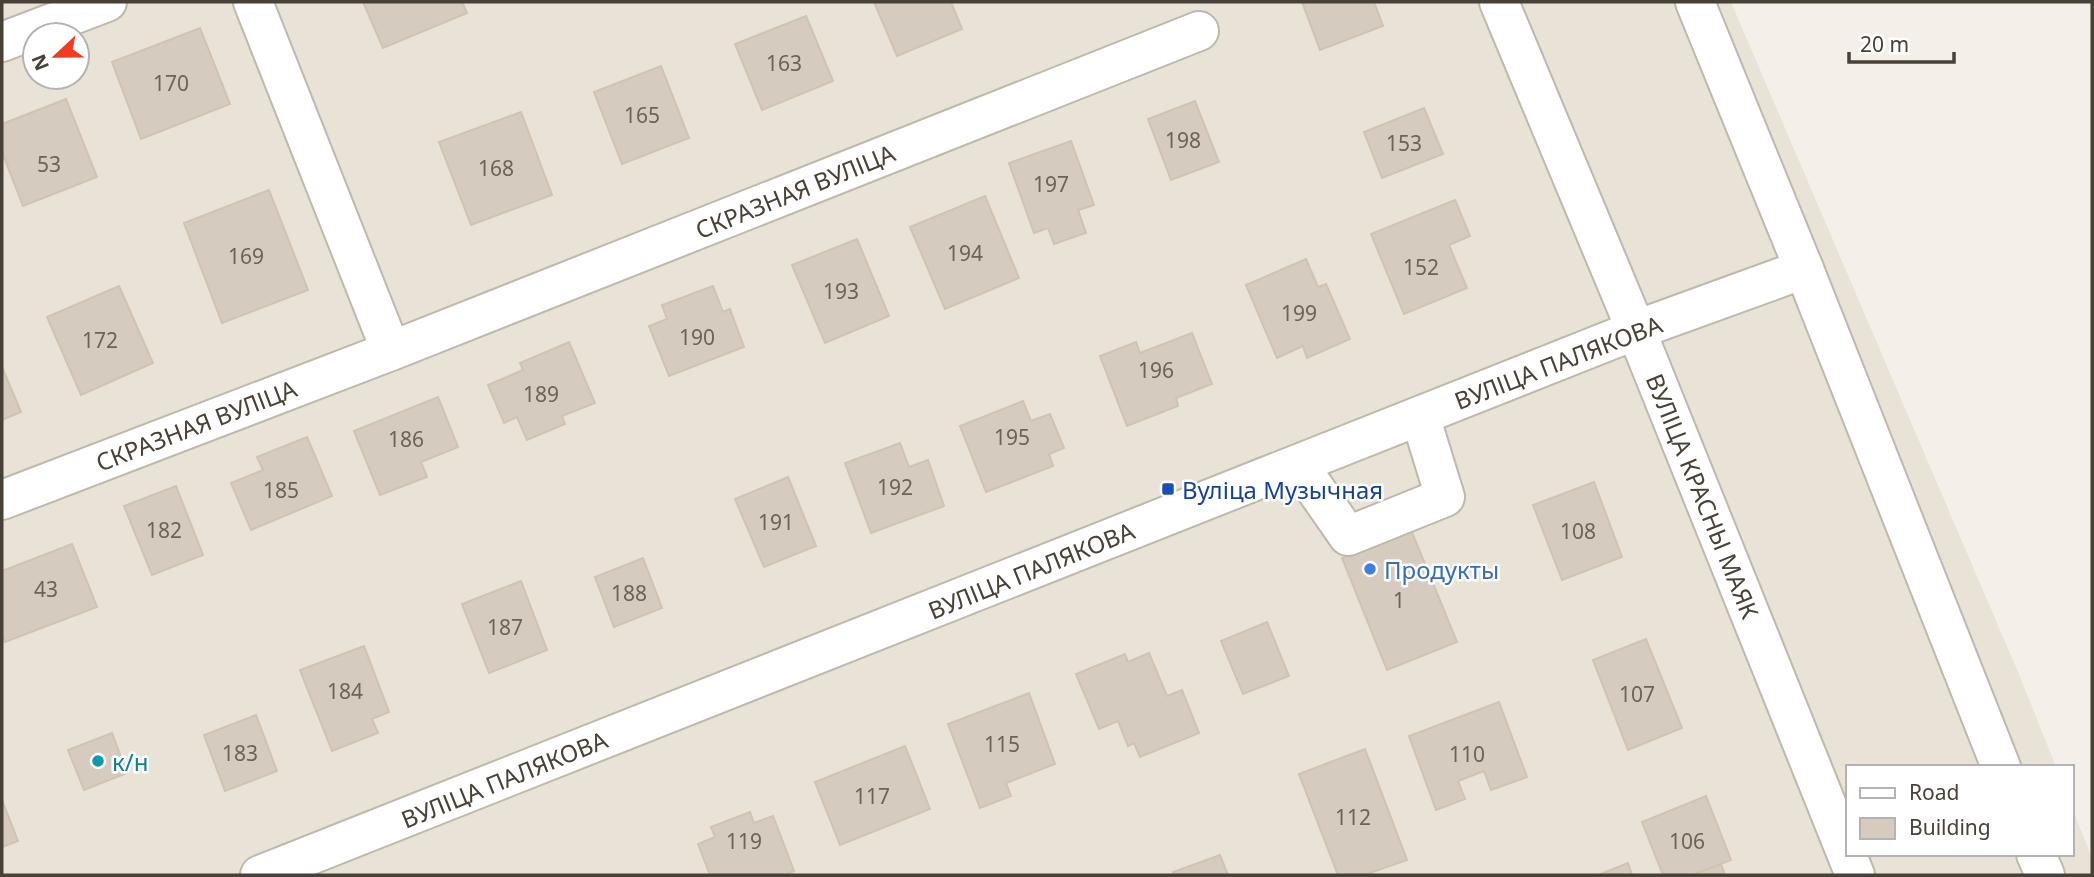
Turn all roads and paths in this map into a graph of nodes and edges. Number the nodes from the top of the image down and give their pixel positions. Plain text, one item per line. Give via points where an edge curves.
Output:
1 (107, 2) edge
2 (253, 2) edge
3 (1499, 2) edge
4 (1695, 2) edge
5 (1199, 31) dead end
6 (2, 42) edge
7 (1804, 269) junction
8 (1636, 330) junction
9 (391, 351) junction
10 (1420, 416) junction
11 (1298, 464) junction
12 (2, 500) edge
13 (2000, 765) edge
14 (1846, 853) edge
15 (1847, 856) edge
16 (2037, 856) edge
17 (260, 875) edge
18 (1855, 875) edge
19 (2045, 875) edge

1 - 6 street
2 - 9 street
3 - 8 street, ВУЛІЦА КРАСНЫ МАЯК
4 - 7 street
5 - 9 street, СКРАЗНАЯ ВУЛІЦА
7 - 8 street, ВУЛІЦА ПАЛЯКОВА
7 - 13 street
8 - 10 street, ВУЛІЦА ПАЛЯКОВА
8 - 14 street, ВУЛІЦА КРАСНЫ МАЯК
9 - 12 street, СКРАЗНАЯ ВУЛІЦА
10 - 11 street, ВУЛІЦА ПАЛЯКОВА
10 - 11 street via 1445,497 1348,536
11 - 17 street, ВУЛІЦА ПАЛЯКОВА
15 - 18 street, ВУЛІЦА КРАСНЫ МАЯК
16 - 19 street

